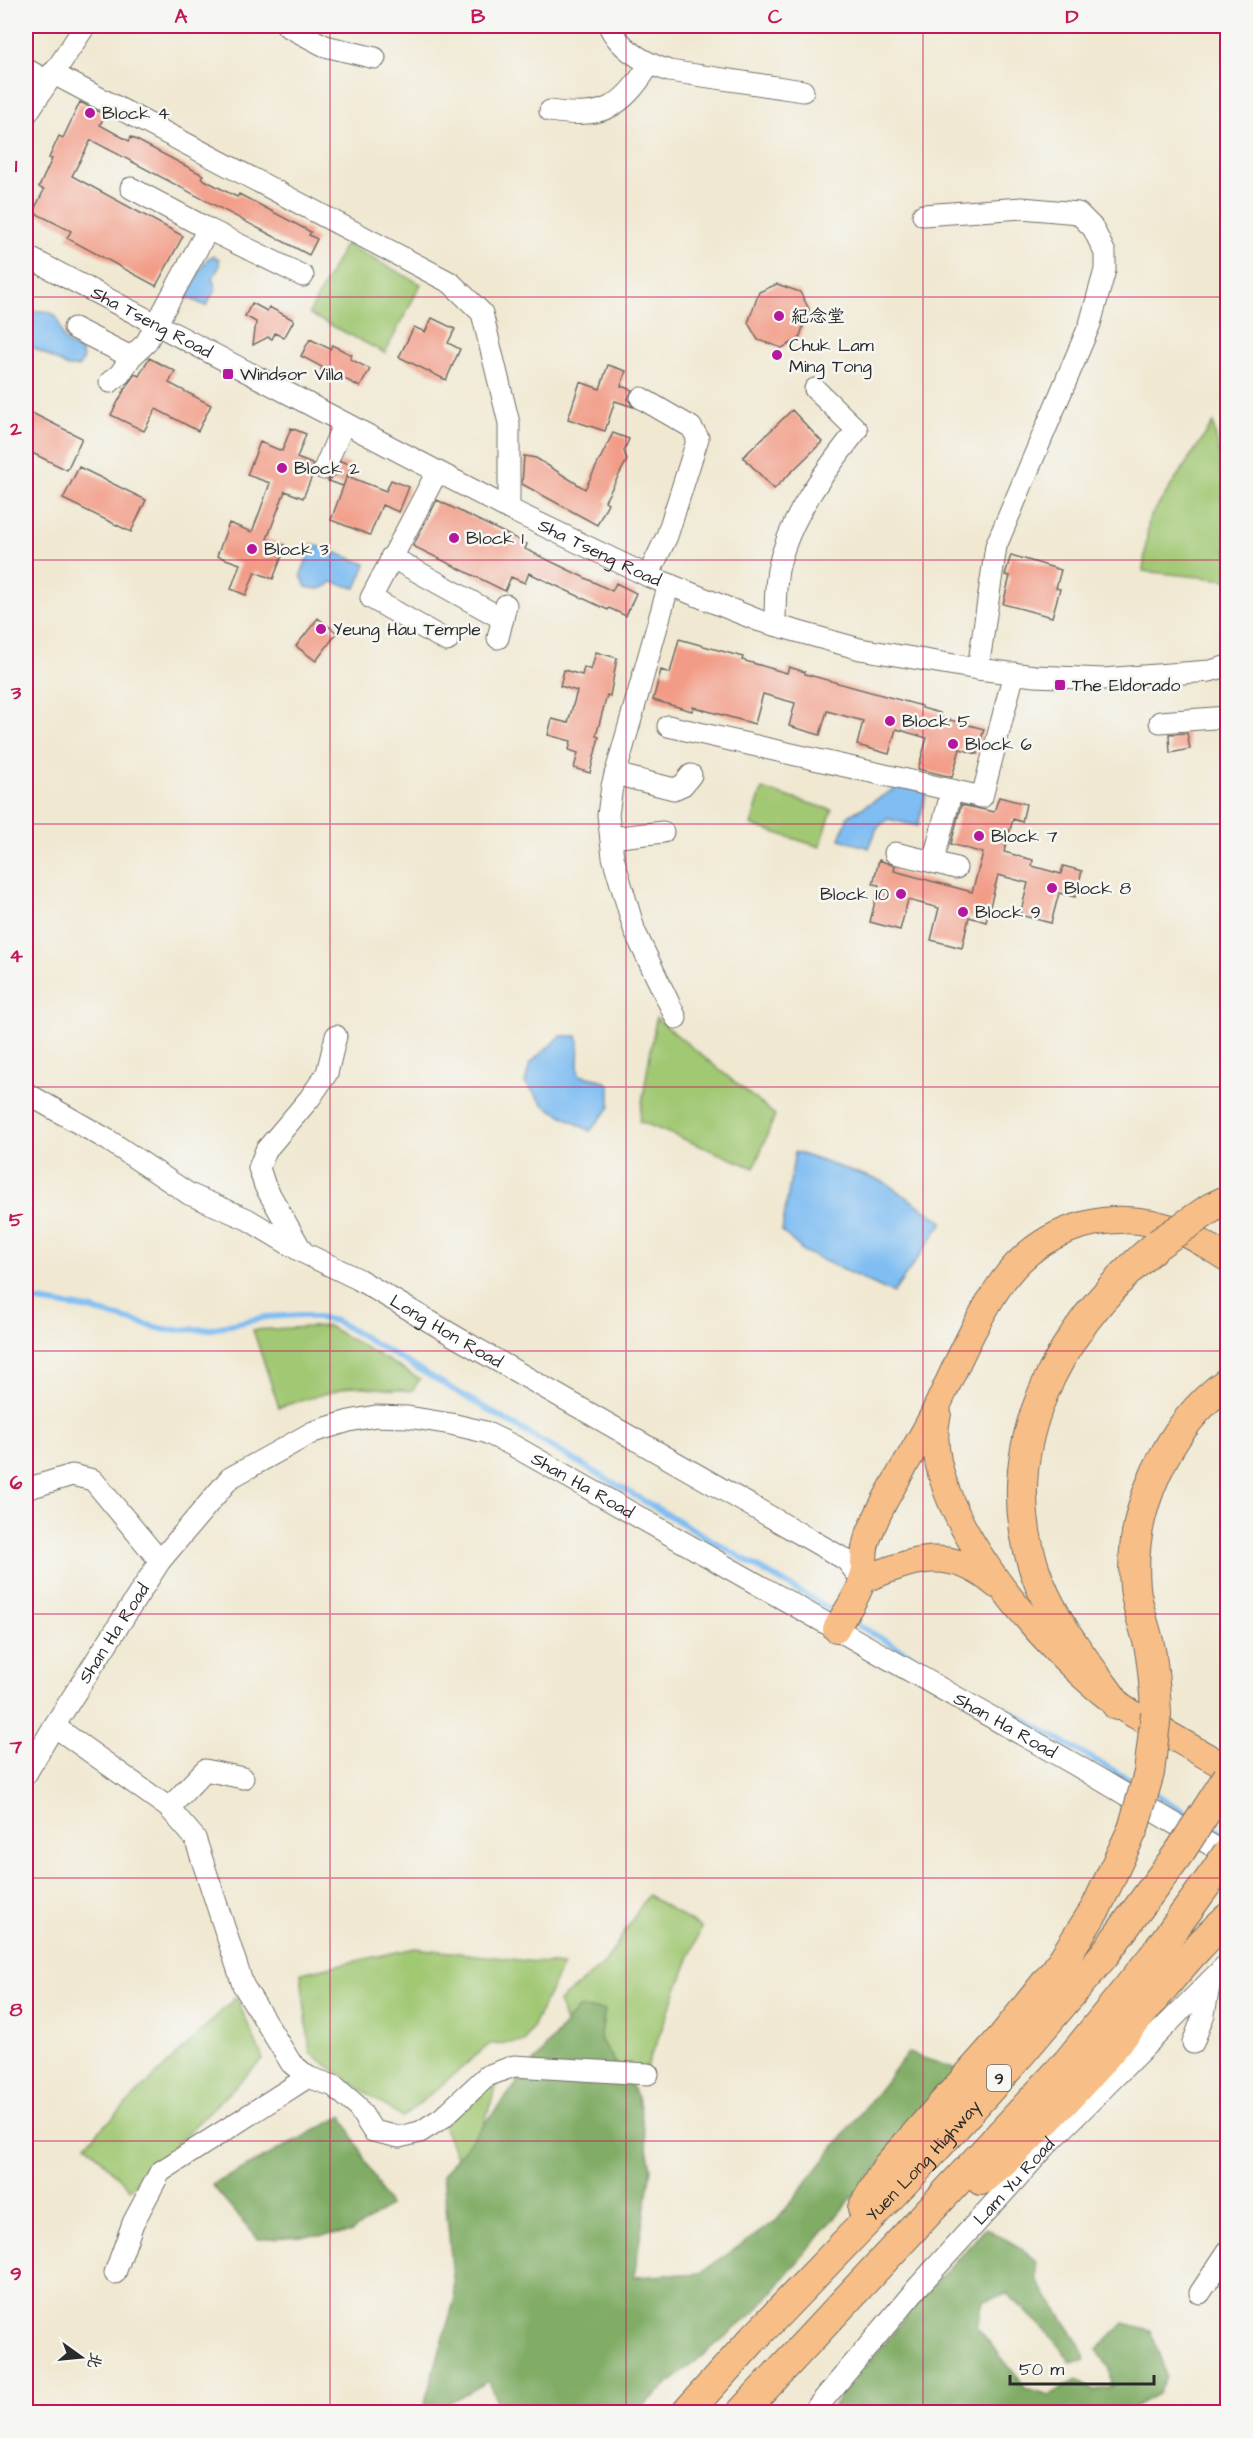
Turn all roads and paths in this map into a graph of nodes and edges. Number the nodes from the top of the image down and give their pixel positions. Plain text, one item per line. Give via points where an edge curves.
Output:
1 (85, 26) edge
2 (287, 26) edge
3 (609, 26) edge
4 (375, 58) dead end
5 (650, 64) junction
6 (26, 69) edge
7 (50, 77) junction
8 (803, 91) dead end
9 (550, 111) dead end
10 (26, 115) edge
11 (131, 188) dead end
12 (923, 215) dead end
13 (208, 229) junction
14 (26, 256) edge
15 (303, 276) dead end
16 (156, 325) junction
17 (74, 328) dead end
18 (131, 357) junction
19 (110, 382) dead end
20 (815, 389) dead end
21 (641, 398) dead end
22 (344, 423) junction
23 (324, 469) dead end
24 (437, 472) junction
25 (509, 509) junction
26 (391, 557) junction
27 (648, 576) junction
28 (669, 584) junction
29 (502, 620) dead end
30 (775, 625) junction
31 (447, 641) dead end
32 (1227, 666) edge
33 (978, 669) junction
34 (1014, 673) junction
35 (1227, 717) edge
36 (1160, 722) dead end
37 (668, 726) dead end
38 (691, 775) dead end
39 (614, 780) junction
40 (952, 790) junction
41 (663, 832) dead end
42 (611, 838) junction
43 (895, 853) dead end
44 (933, 862) junction
45 (956, 868) dead end
46 (676, 1018) dead end
47 (336, 1036) dead end
48 (26, 1093) edge
49 (1219, 1204) edge
50 (303, 1252) junction
51 (1227, 1259) edge
52 (1227, 1382) edge
53 (943, 1395) junction
54 (26, 1489) edge
55 (160, 1561) junction
56 (859, 1587) junction
57 (1011, 1598) junction
58 (839, 1624) junction
59 (1117, 1705) junction
60 (54, 1726) junction
61 (1227, 1768) edge
62 (26, 1774) edge
63 (1227, 1777) edge
64 (243, 1778) dead end
65 (169, 1808) junction
66 (1224, 1860) edge
67 (1227, 1918) edge
68 (1227, 1963) edge
69 (1209, 1981) junction
70 (1193, 2043) dead end
71 (648, 2074) dead end
72 (308, 2077) junction
73 (1227, 2251) edge
74 (891, 2254) junction
75 (832, 2260) junction
76 (115, 2273) dead end
77 (1200, 2293) dead end
78 (687, 2412) edge
79 (742, 2412) edge
80 (813, 2412) edge

1 - 7 street
2 - 4 street via 325,46
3 - 5 street via 627,48
5 - 8 street via 669,71
5 - 9 street via 635,88 597,114
6 - 7 street
7 - 10 street
7 - 25 street via 451,283 482,313 509,423
11 - 13 street
12 - 33 street via 1022,208 1078,213 1099,237 1106,259 1090,324 996,546
13 - 15 street
13 - 16 street
14 - 16 street, Sha Tseng Road
16 - 18 street via 146,343
16 - 22 street, Sha Tseng Road
17 - 18 street
18 - 19 street
20 - 30 street via 857,430 799,513 778,569
21 - 27 street via 691,427 698,438 667,536
22 - 23 street
22 - 24 street, Sha Tseng Road
24 - 25 street, Sha Tseng Road
24 - 26 street
25 - 27 street, Sha Tseng Road
26 - 29 street
26 - 31 street via 371,598
27 - 28 street, Sha Tseng Road
28 - 30 street, Sha Tseng Road
28 - 39 street
30 - 33 street, Sha Tseng Road via 860,649
32 - 34 street, Sha Tseng Road via 1210,671 1103,679
33 - 34 street, Sha Tseng Road
34 - 40 street via 982,797
35 - 36 street
37 - 40 street
38 - 39 street via 674,789
39 - 42 street via 608,815
40 - 44 street
41 - 42 street
42 - 46 street via 635,932
43 - 44 street
44 - 45 street
47 - 50 street via 327,1073 266,1150 259,1168 265,1186
48 - 50 street, Long Hon Road via 108,1140 189,1194 247,1219
49 - 59 highway, bridge via 1158,1244 1104,1294 1051,1373 1028,1442 1023,1489 1025,1527 1039,1582 1060,1625
50 - 56 street, Long Hon Road via 358,1279 846,1560
51 - 53 main road via 1183,1233 1148,1222 1104,1220 1063,1232 1024,1257 1003,1281
52 - 75 highway, bridge via 1198,1409 1175,1440 1155,1474 1138,1525 1135,1587 1149,1648 1156,1714 1149,1773 1133,1829 1096,1908 1057,1969 888,2168
53 - 56 main road via 866,1541
53 - 57 main road via 935,1432 941,1477 966,1532
54 - 55 street via 72,1475 93,1480
55 - 58 street, Shan Ha Road via 230,1478 313,1432 376,1416 408,1417 484,1432 512,1445
55 - 60 street, Shan Ha Road
56 - 57 main road via 914,1560 935,1559 962,1563
56 - 58 main road
57 - 59 main road via 1080,1672
58 - 66 street, Shan Ha Road via 1074,1764
59 - 61 main road
60 - 62 street, Shan Ha Road
60 - 65 street
63 - 75 highway, Yuen Long Highway / 9, bridge via 1104,1955 928,2157
64 - 65 street via 205,1770
65 - 72 street via 195,1838 243,1985 291,2063
66 - 74 highway, 9 via 1153,1957 1068,2062
67 - 74 highway via 1016,2151
68 - 69 street, Lam Yu Road
69 - 70 street via 1204,2014
69 - 80 street, Lam Yu Road via 1046,2146 917,2288
71 - 72 street via 514,2066 486,2076 442,2118 420,2132 399,2137 373,2131 357,2106 334,2086
72 - 76 street via 160,2172 133,2223
73 - 77 street
74 - 79 highway, 9
75 - 78 highway, Yuen Long Highway / 9

